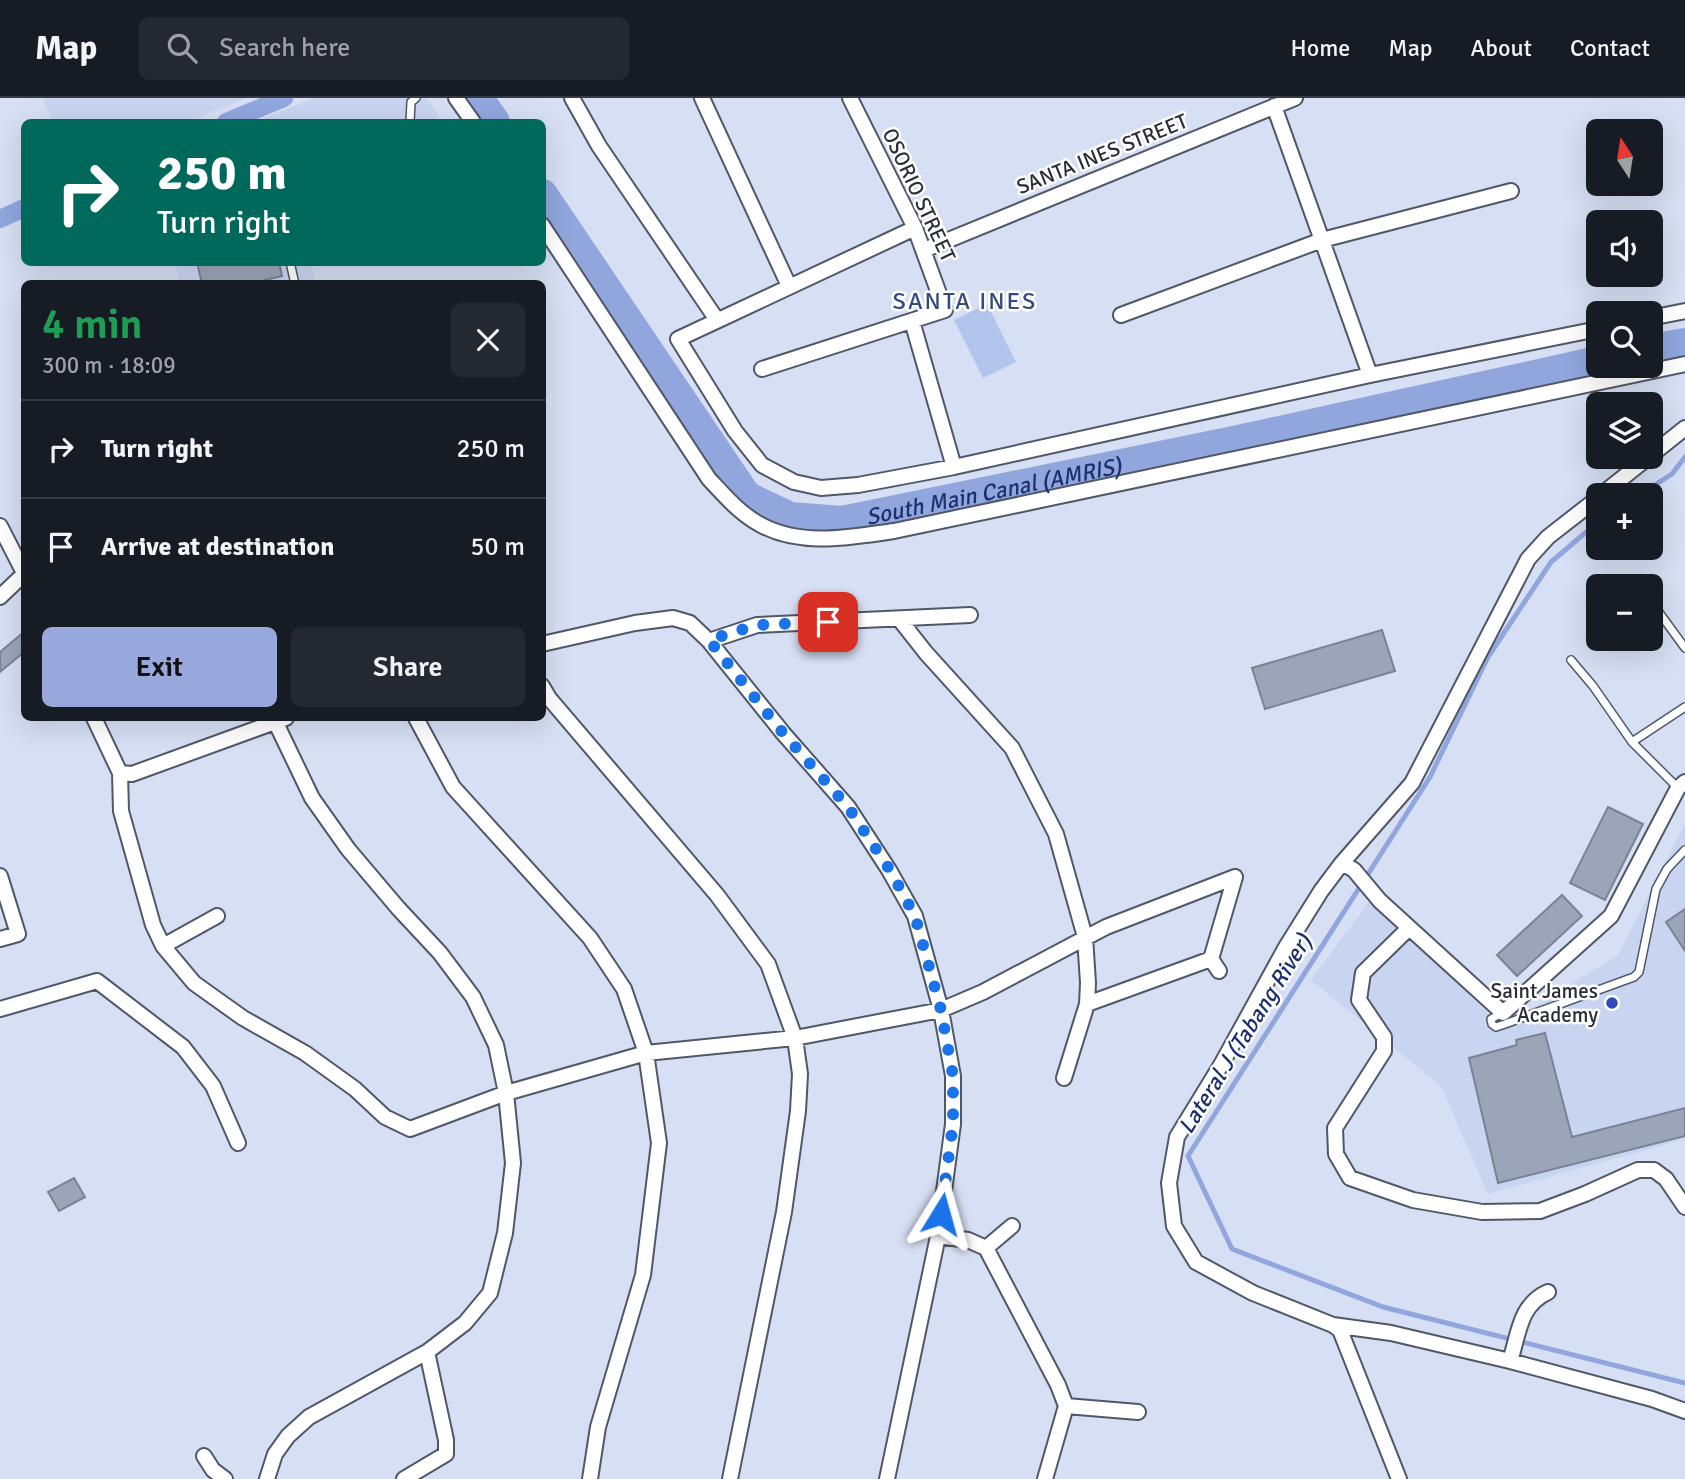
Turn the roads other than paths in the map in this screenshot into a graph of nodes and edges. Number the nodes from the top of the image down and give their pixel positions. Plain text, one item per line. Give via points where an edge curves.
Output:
1 (416, 98) edge
2 (456, 98) edge
3 (572, 98) edge
4 (702, 98) edge
5 (850, 98) edge
6 (1295, 98) edge
7 (1274, 106) junction
8 (410, 119) edge
9 (471, 119) edge
10 (1511, 191) dead end
11 (915, 228) junction
12 (546, 231) edge
13 (1322, 240) junction
14 (924, 250) junction
15 (789, 286) junction
16 (1685, 311) edge
17 (1663, 315) edge
18 (1121, 316) dead end
19 (717, 320) junction
20 (912, 321) junction
21 (1586, 331) edge
22 (1685, 364) edge
23 (762, 369) dead end
24 (1370, 375) junction
25 (1685, 428) edge
26 (954, 467) junction
27 (1617, 483) edge
28 (1586, 508) edge
29 (0, 526) edge
30 (21, 567) edge
31 (21, 576) edge
32 (0, 597) edge
33 (970, 615) dead end
34 (1663, 618) edge
35 (900, 620) junction
36 (709, 640) junction
37 (546, 643) edge
38 (1685, 648) edge
39 (1571, 660) dead end
40 (546, 693) edge
41 (1685, 707) edge
42 (95, 721) edge
43 (276, 721) edge
44 (282, 721) edge
45 (418, 721) edge
46 (1632, 742) junction
47 (120, 773) junction
48 (1682, 785) edge
49 (1685, 850) edge
50 (1348, 867) junction
51 (0, 876) edge
52 (217, 916) dead end
53 (1409, 928) junction
54 (1084, 937) junction
55 (0, 939) edge
56 (163, 946) junction
57 (1087, 1004) junction
58 (0, 1009) edge
59 (941, 1010) junction
60 (1503, 1013) junction
61 (795, 1038) junction
62 (646, 1053) junction
63 (1064, 1078) dead end
64 (506, 1093) junction
65 (239, 1143) dead end
66 (1685, 1207) edge
67 (1012, 1226) dead end
68 (938, 1236) junction
69 (986, 1248) junction
70 (1548, 1292) dead end
71 (1334, 1325) junction
72 (427, 1352) junction
73 (1512, 1356) junction
74 (1066, 1406) junction
75 (1685, 1411) edge
76 (1138, 1412) dead end
77 (204, 1456) dead end
78 (225, 1479) edge
79 (267, 1479) edge
80 (404, 1479) edge
81 (590, 1479) edge
82 (730, 1479) edge
83 (887, 1479) edge
84 (1045, 1479) edge
85 (1399, 1479) edge

1 - 8 lane via 411,102
2 - 9 street
3 - 19 street via 599,146
4 - 15 street
5 - 11 street, OSORIO STREET
6 - 7 street, SANTA INES STREET
7 - 13 street
7 - 14 street, SANTA INES STREET
10 - 13 street
11 - 14 street, OSORIO STREET
11 - 15 street
12 - 22 street via 709,479 734,506 762,526 803,538 840,539 894,531
13 - 18 street
13 - 24 street
14 - 20 street, OSORIO STREET via 945,310
15 - 19 street
16 - 17 street
19 - 26 street via 678,339 735,431 762,464 794,482 821,488
20 - 23 street
20 - 26 street
21 - 24 street
24 - 26 street
25 - 27 street
28 - 50 street via 1528,559 1412,783
29 - 30 street
31 - 32 street
33 - 35 street
34 - 38 lane
35 - 36 street via 757,625
35 - 54 street via 1012,748 1056,834
36 - 37 street via 690,623 673,618
36 - 59 street via 848,807 890,870 915,916
39 - 46 lane
40 - 61 street via 717,895 768,964
41 - 46 lane
42 - 47 street
43 - 47 street via 147,771
44 - 64 street via 312,798 348,849 473,997 496,1045
45 - 62 street via 453,787 597,948 624,989
46 - 48 lane
47 - 56 street via 121,811
48 - 60 street via 1611,916
49 - 60 lane via 1660,879 1639,972 1634,977 1496,1027 1491,1019
50 - 53 street
50 - 71 street via 1321,891 1178,1137 1169,1183 1174,1226 1196,1262 1253,1293
51 - 55 street via 18,934
52 - 56 street
53 - 60 street
53 - 66 street via 1363,973 1359,1000 1384,1037 1384,1051 1335,1128 1336,1154 1350,1178 1413,1200 1482,1212 1540,1211 1637,1170 1654,1170
54 - 57 street
54 - 57 street via 1235,877 1215,965
54 - 59 street
56 - 64 street via 194,983 304,1053 385,1117 410,1129
57 - 63 street
58 - 65 street via 97,981 183,1047 213,1086
59 - 61 street
59 - 68 street via 953,1076 953,1124
61 - 62 street
61 - 82 street via 800,1074 798,1111 784,1212
62 - 64 street
62 - 81 street via 659,1143 643,1275 598,1427
64 - 72 street via 513,1163 505,1233 489,1293 465,1323
67 - 69 street
68 - 69 street
68 - 83 street
69 - 74 street
70 - 73 street via 1527,1308
71 - 73 street
71 - 85 street via 1340,1330
72 - 79 street via 309,1417 275,1454
72 - 80 street via 446,1454
73 - 75 street
74 - 76 street
74 - 84 street
77 - 78 street

